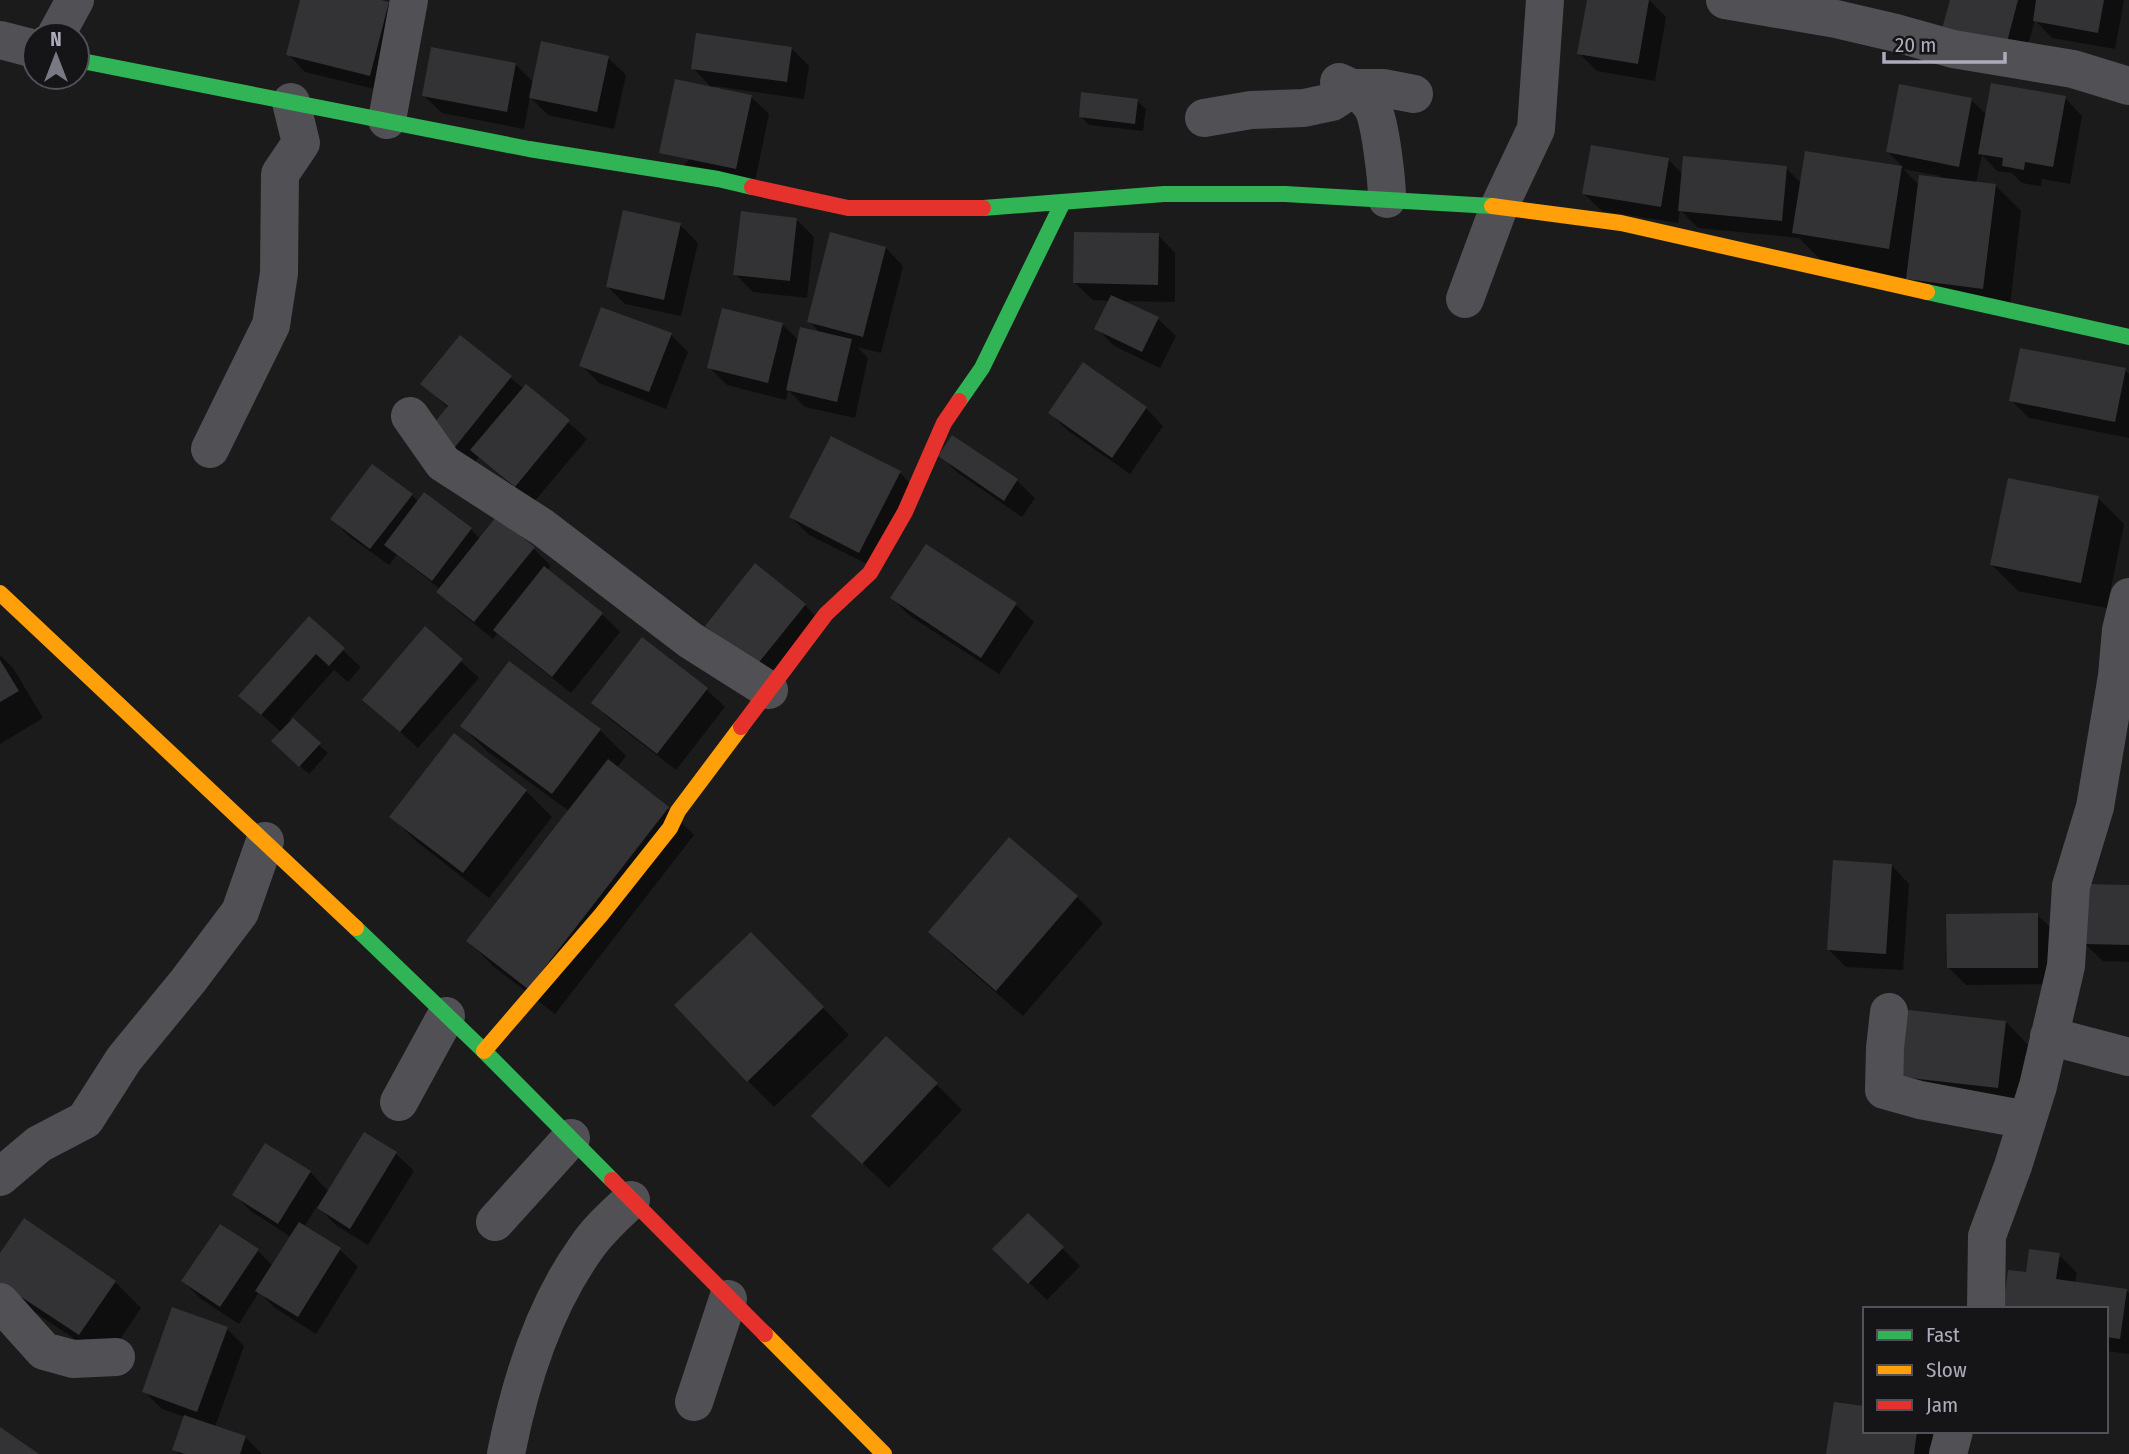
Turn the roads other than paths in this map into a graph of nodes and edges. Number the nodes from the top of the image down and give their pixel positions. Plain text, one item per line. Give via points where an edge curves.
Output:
1 (75, 0) edge
2 (409, 0) edge
3 (1545, 0) edge
4 (1725, 0) edge
5 (1875, 13) edge
6 (64, 21) edge
7 (0, 40) edge
8 (21, 45) edge
9 (91, 63) edge
10 (1339, 82) junction
11 (2129, 86) edge
12 (1414, 94) dead end
13 (291, 102) junction
14 (1204, 118) dead end
15 (387, 120) junction
16 (1387, 199) junction
17 (1063, 202) junction
18 (1499, 207) junction
19 (1465, 299) dead end
20 (2129, 337) edge
21 (410, 416) dead end
22 (210, 449) dead end
23 (0, 593) edge
24 (2129, 597) edge
25 (769, 690) junction
26 (265, 841) junction
27 (1889, 1012) dead end
28 (446, 1016) junction
29 (2049, 1036) junction
30 (484, 1051) junction
31 (2129, 1057) edge
32 (399, 1102) dead end
33 (2027, 1121) junction
34 (571, 1138) junction
35 (0, 1177) edge
36 (631, 1200) junction
37 (495, 1222) dead end
38 (728, 1299) junction
39 (0, 1302) edge
40 (1986, 1307) edge
41 (116, 1357) dead end
42 (694, 1402) dead end
43 (1953, 1433) edge
44 (506, 1454) edge
45 (883, 1454) edge
46 (1948, 1454) edge

1 - 6 street
2 - 15 street
3 - 18 street via 1536,129
4 - 5 street
5 - 11 street via 1953,49 2073,69
7 - 8 street
9 - 13 street
10 - 12 street
10 - 14 street via 1332,102
10 - 16 street via 1373,106 1387,173
13 - 15 street
13 - 22 street via 301,143 280,174 279,273 271,324
15 - 17 street via 528,149 718,179 849,208 984,208
16 - 17 street via 1164,194
16 - 18 street
17 - 25 street via 982,368 944,423 905,512 870,573 826,614
18 - 19 street
18 - 20 street via 1621,223
21 - 25 street via 443,463 542,527 690,640
23 - 26 street
24 - 29 street via 2095,807 2071,886 2066,965
25 - 30 street via 670,828
26 - 28 street
26 - 35 street via 240,912 124,1059 85,1121 39,1144
27 - 33 street via 1884,1090
28 - 30 street
28 - 32 street
29 - 31 street
29 - 33 street
30 - 34 street
33 - 40 street via 1987,1236
34 - 36 street
34 - 37 street
36 - 38 street
36 - 44 street via 587,1245 568,1274 534,1347
38 - 42 street
38 - 45 street
39 - 41 street via 44,1350 74,1359
43 - 46 street

